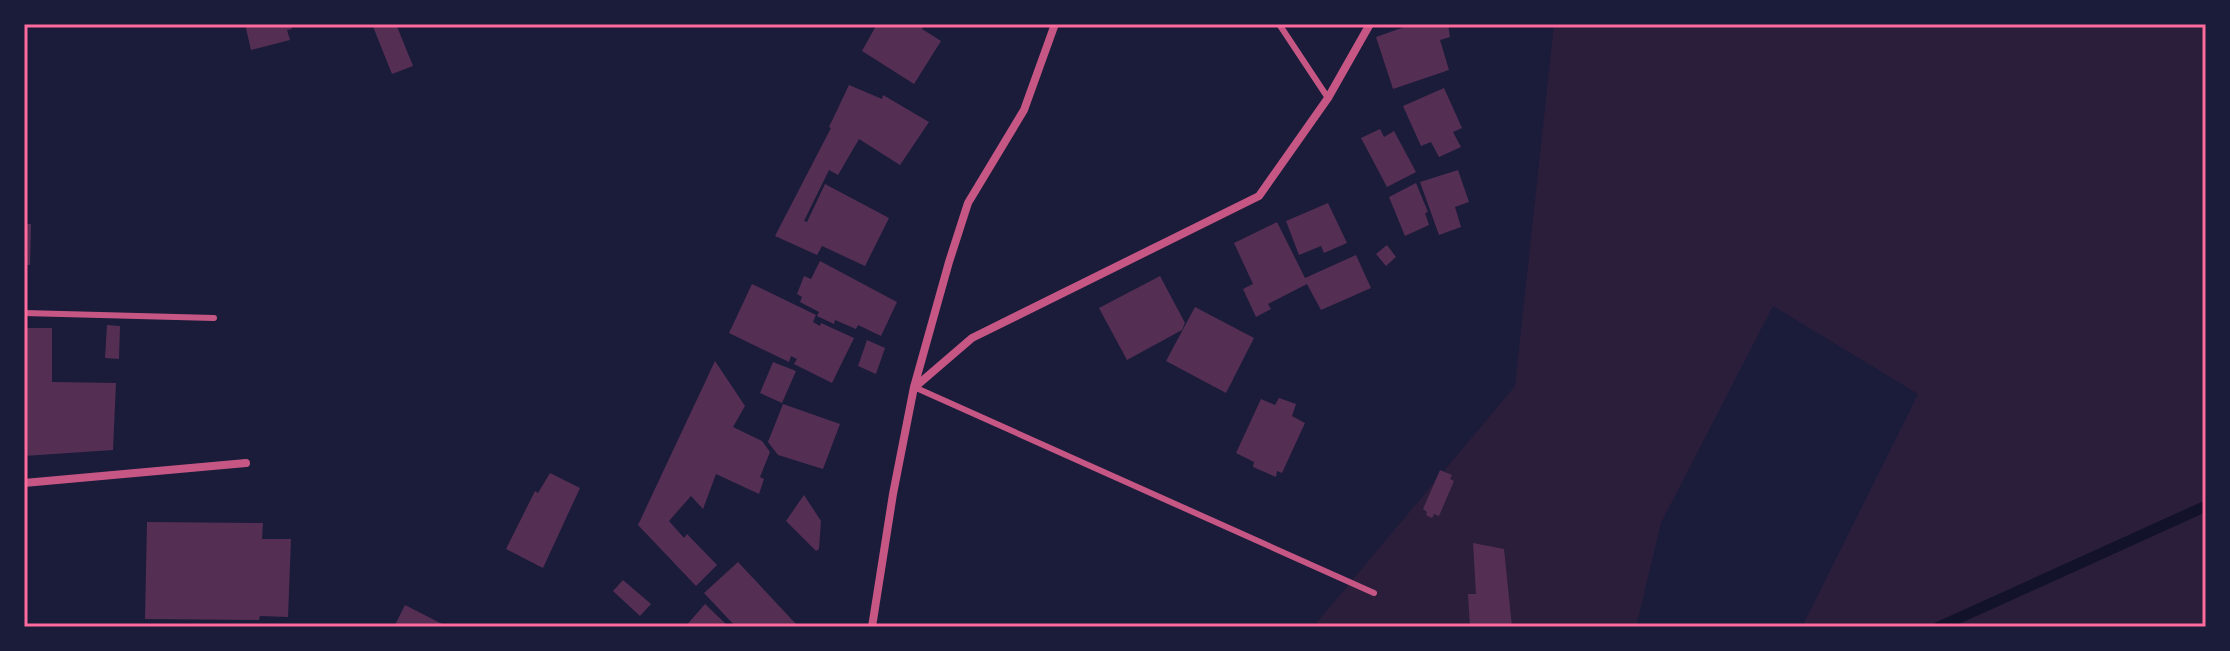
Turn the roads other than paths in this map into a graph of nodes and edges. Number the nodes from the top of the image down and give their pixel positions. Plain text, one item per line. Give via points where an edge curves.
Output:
1 (1055, 24) edge
2 (1279, 24) edge
3 (1370, 24) edge
4 (1328, 98) junction
5 (24, 313) edge
6 (214, 318) dead end
7 (914, 387) junction
8 (246, 463) dead end
9 (24, 483) edge
10 (1374, 593) dead end
11 (872, 627) edge

1 - 7 street via 1024,110 968,203
2 - 4 lane
3 - 4 street
4 - 7 street via 1259,196 972,338
5 - 6 lane
7 - 10 lane
7 - 11 street
8 - 9 street

